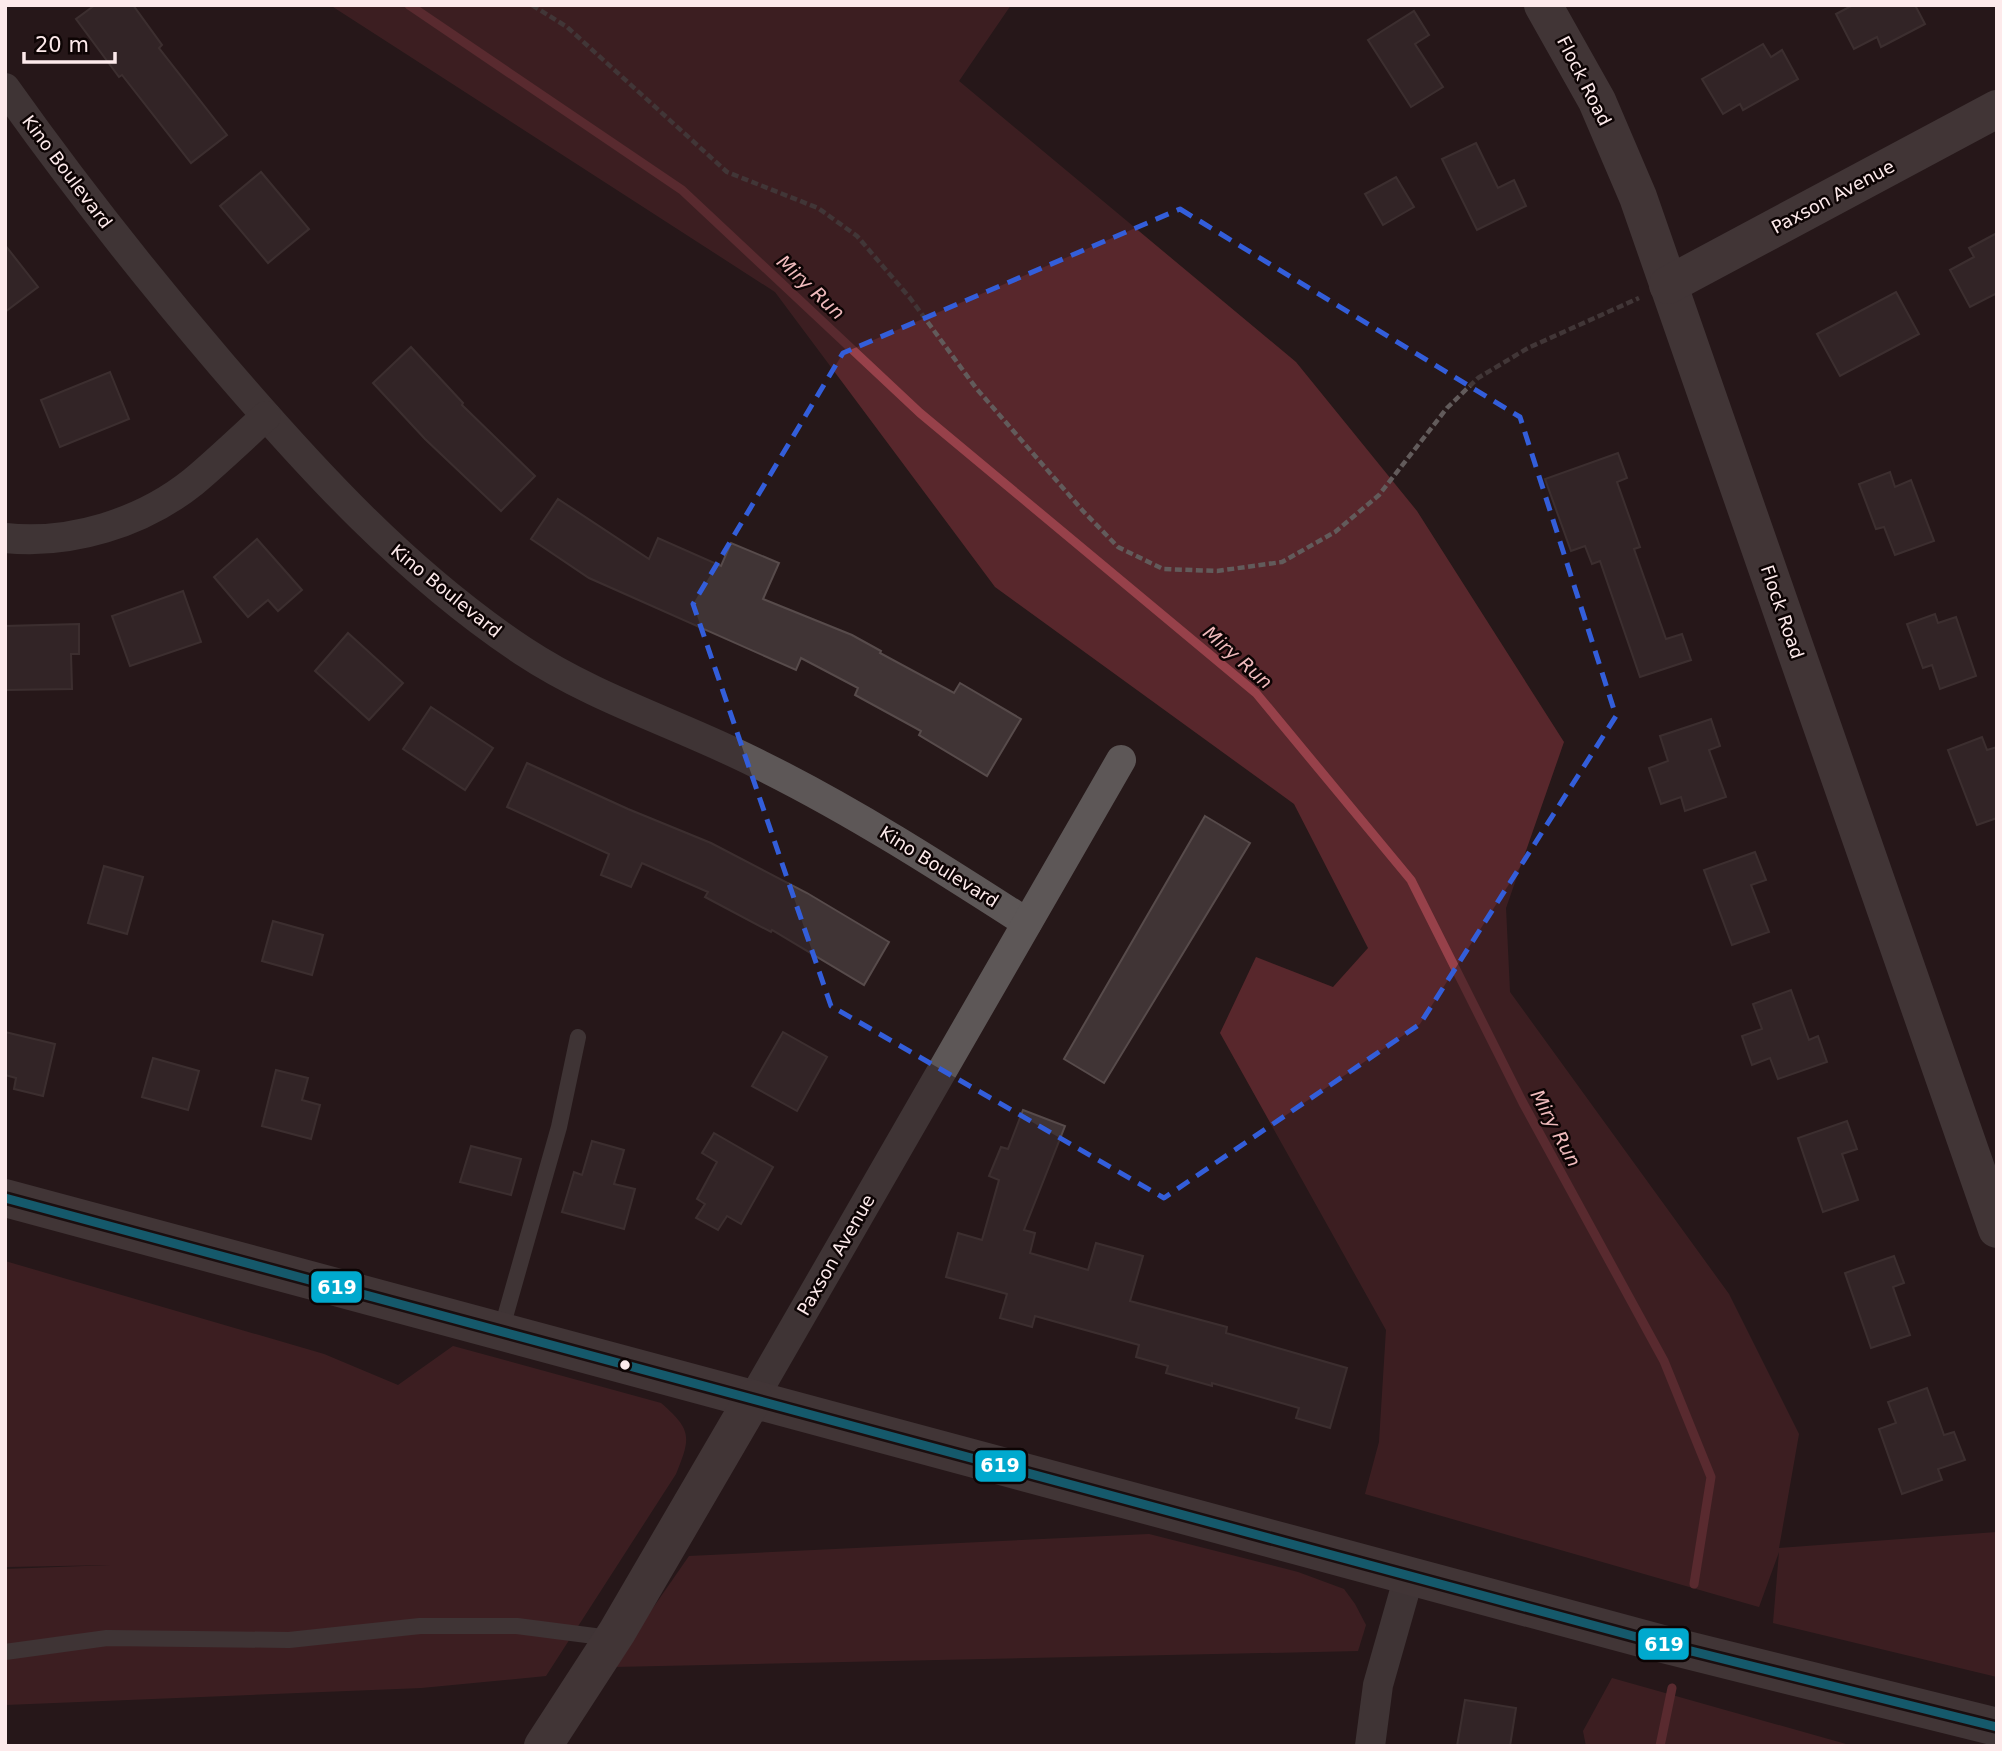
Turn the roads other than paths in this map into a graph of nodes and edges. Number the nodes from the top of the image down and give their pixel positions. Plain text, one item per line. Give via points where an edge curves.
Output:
1 (1544, 5) edge
2 (5, 88) edge
3 (1997, 109) edge
4 (1668, 285) junction
5 (266, 416) junction
6 (5, 538) edge
7 (1121, 760) dead end
8 (1027, 923) junction
9 (578, 1037) dead end
10 (5, 1198) edge
11 (1997, 1229) edge
12 (501, 1331) junction
13 (753, 1399) junction
14 (1409, 1576) junction
15 (613, 1638) junction
16 (5, 1652) edge
17 (1997, 1715) edge
18 (1954, 1716) junction
19 (1997, 1727) edge
20 (543, 1746) edge
21 (1370, 1746) edge

1 - 4 main road, Flock Road via 1597,102
2 - 5 street, Kino Boulevard via 153,285
3 - 4 main road, Paxson Avenue
4 - 11 main road, Flock Road
5 - 6 street via 158,506 115,525 65,537
5 - 8 street, Kino Boulevard via 386,543 453,601 526,653 604,696 756,762 834,802
7 - 8 street, Paxson Avenue
8 - 13 street, Paxson Avenue
9 - 12 lane via 559,1128
10 - 12 main road
12 - 13 main road
13 - 14 main road
13 - 15 main road, Paxson Avenue
14 - 18 main road
14 - 21 street via 1378,1685
15 - 16 lane via 517,1626 420,1626 289,1640 107,1638
15 - 20 main road, Paxson Avenue
17 - 18 main road
18 - 19 main road

